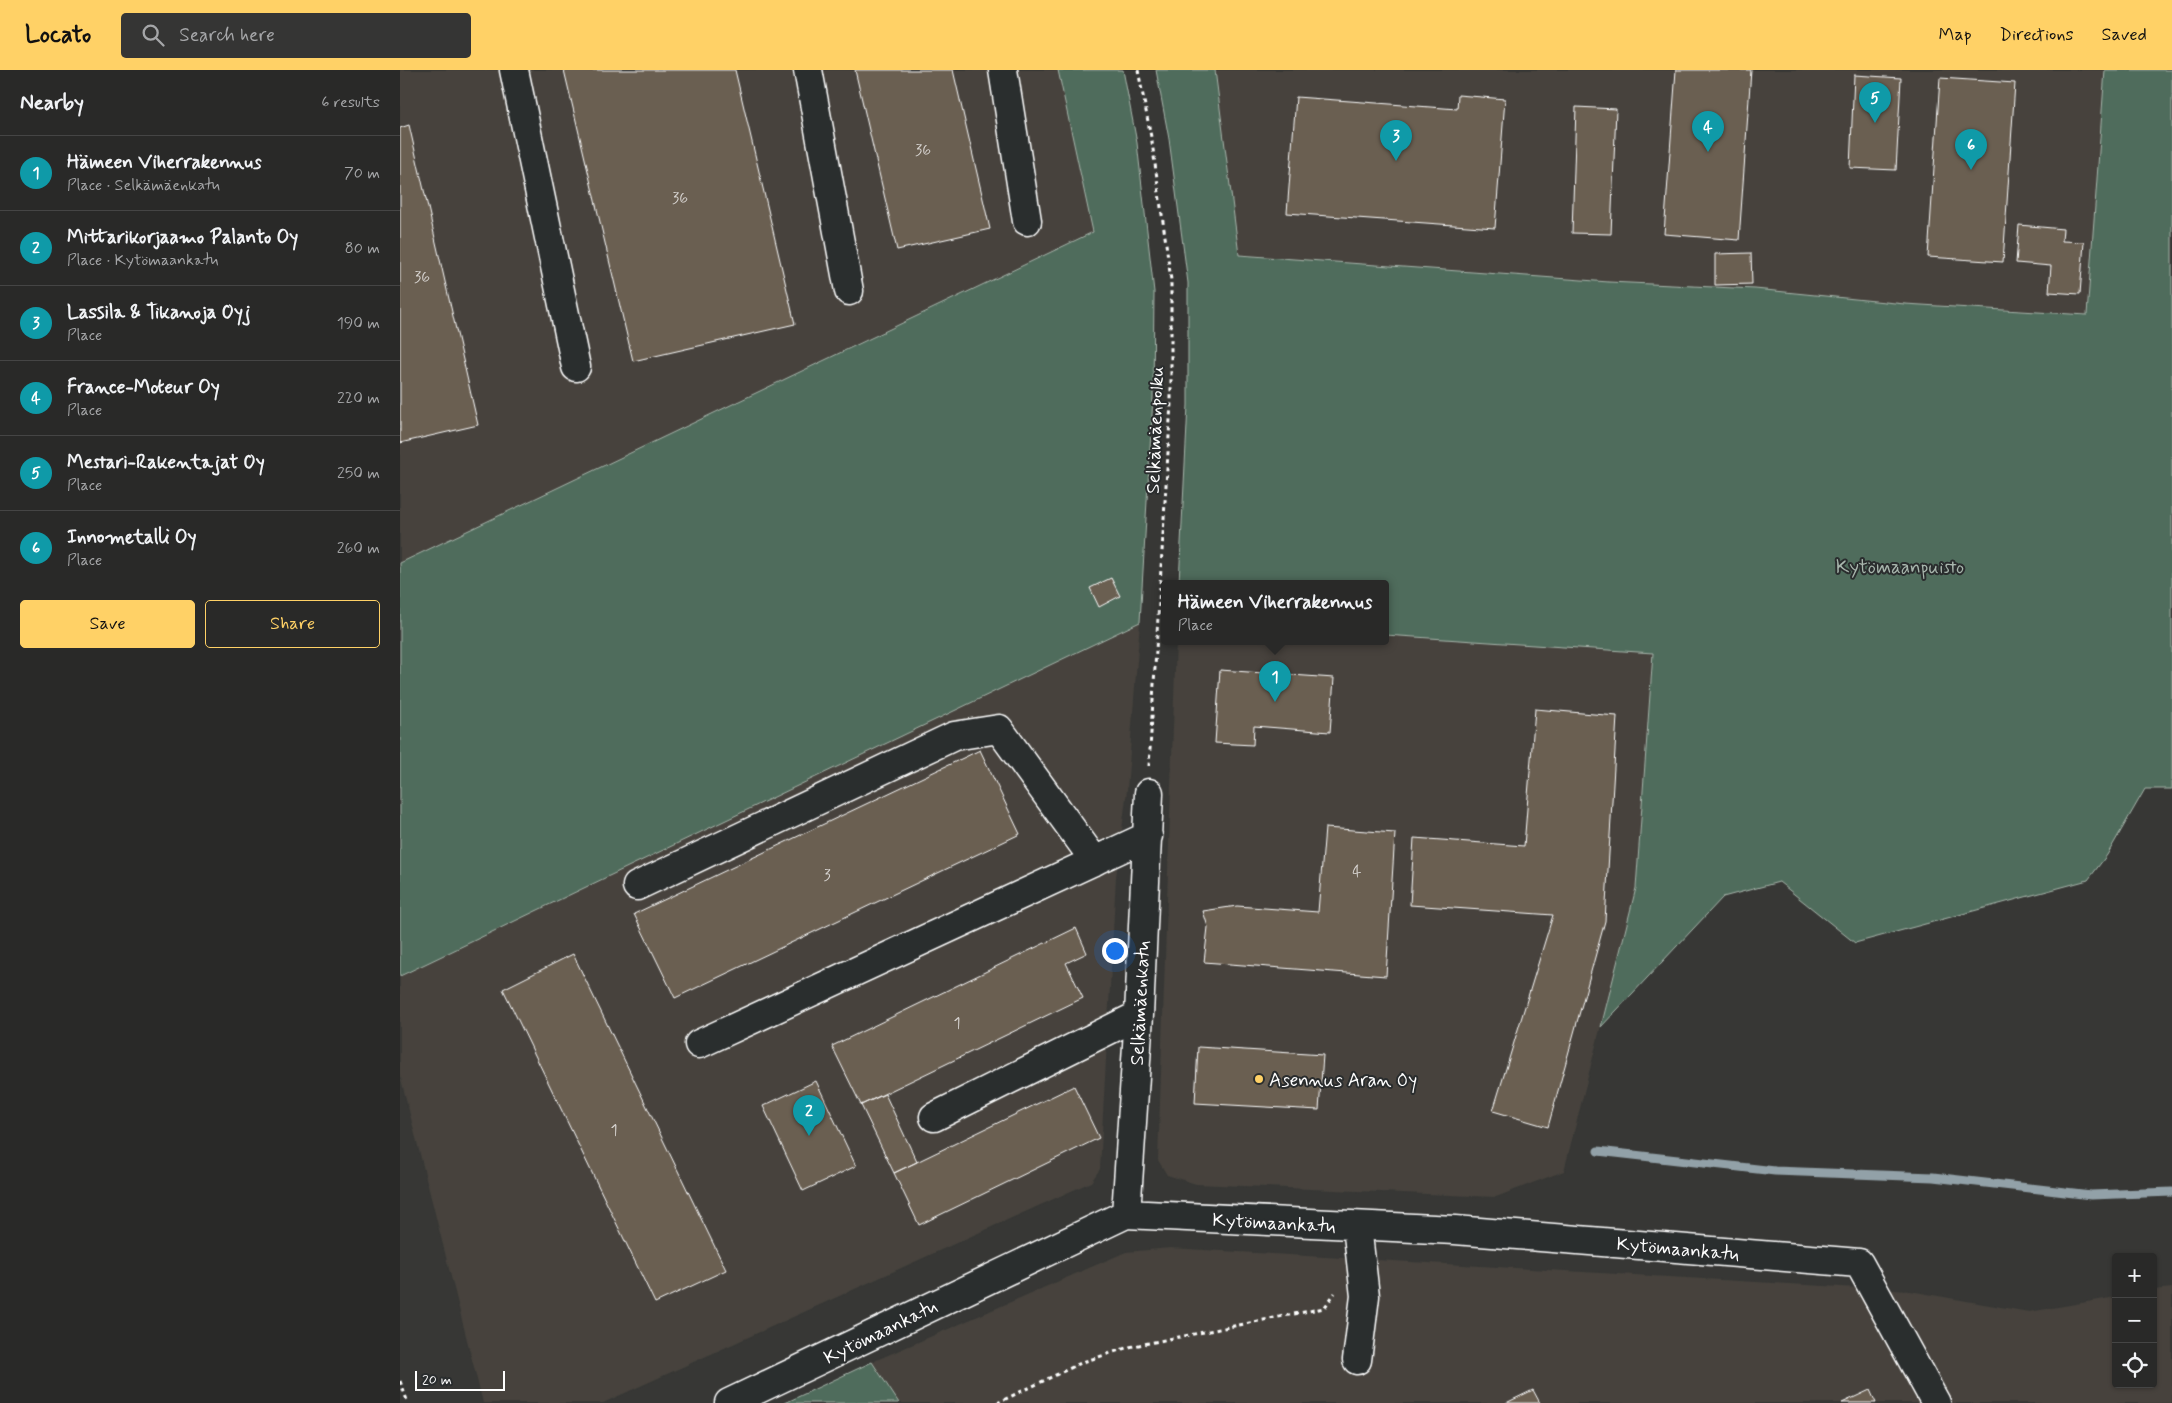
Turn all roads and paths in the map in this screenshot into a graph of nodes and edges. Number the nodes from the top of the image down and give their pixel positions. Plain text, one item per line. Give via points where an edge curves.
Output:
1 (514, 70) edge
2 (808, 70) edge
3 (1003, 70) edge
4 (1138, 70) edge
5 (1027, 221) dead end
6 (849, 291) dead end
7 (576, 367) dead end
8 (1149, 793) joint
9 (1148, 836) junction
10 (1095, 861) junction
11 (637, 886) dead end
12 (1139, 1015) junction
13 (699, 1044) dead end
14 (934, 1117) dead end
15 (1126, 1214) junction
16 (1357, 1226) junction
17 (1361, 1260) junction
18 (1356, 1360) dead end
19 (400, 1381) edge
20 (408, 1403) edge
21 (729, 1403) edge
22 (996, 1403) edge
23 (1936, 1403) edge

1 - 7 street
2 - 6 street
3 - 5 street
4 - 8 path, Selkämäenpolku via 1152,142 1171,280 1171,403 1150,728
8 - 9 street, Selkämäenkatu
9 - 10 street
9 - 12 street, Selkämäenkatu
10 - 11 street via 999,729 954,736
10 - 13 street
12 - 14 street
12 - 15 street, Selkämäenkatu
15 - 16 street, Kytömaankatu
15 - 21 street, Kytömaankatu
16 - 17 street
16 - 23 street, Kytömaankatu via 1455,1230 1860,1263
17 - 18 street via 1365,1296
17 - 22 path via 1324,1308 1129,1347 1083,1362
19 - 20 path

